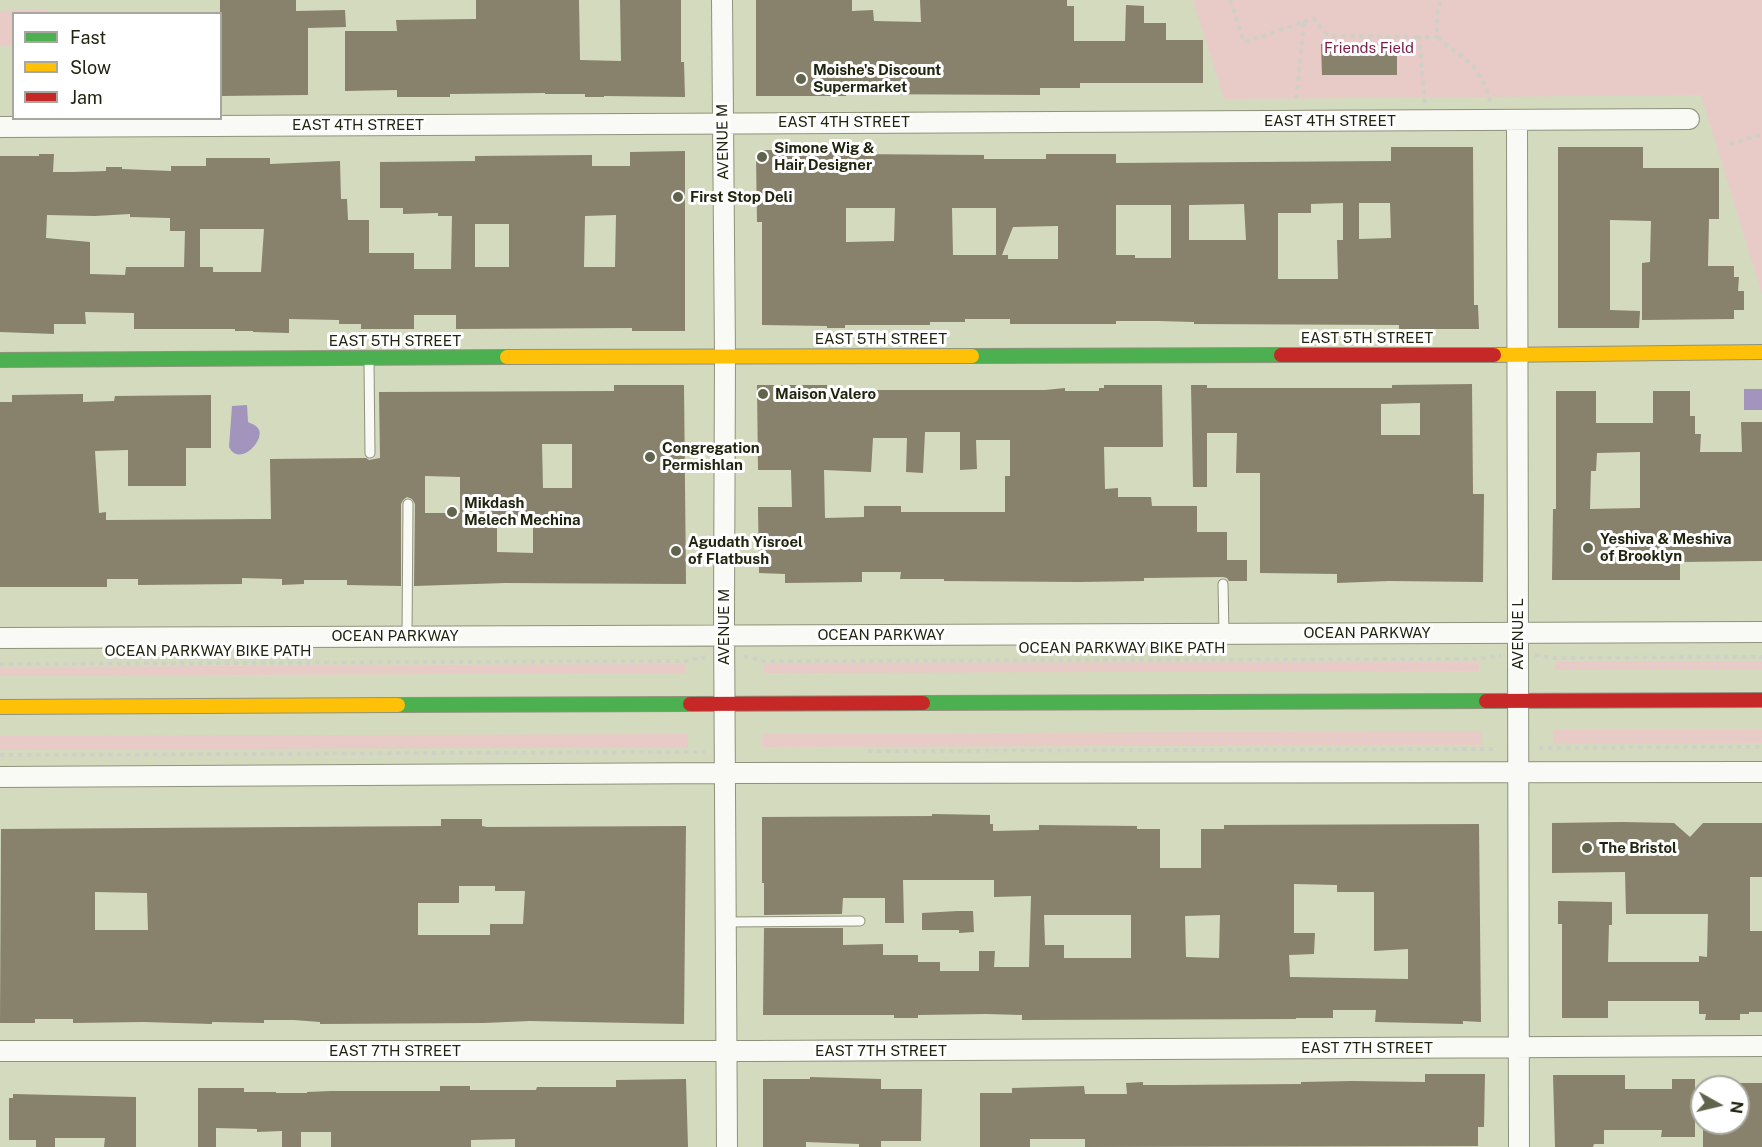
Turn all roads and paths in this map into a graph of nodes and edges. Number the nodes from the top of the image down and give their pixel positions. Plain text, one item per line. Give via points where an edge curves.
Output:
1 (722, 0) edge
2 (1230, 0) edge
3 (1442, 0) edge
4 (1304, 22) junction
5 (1419, 37) junction
6 (1438, 37) junction
7 (1296, 103) dead end
8 (1425, 103) dead end
9 (1491, 106) dead end
10 (1689, 119) dead end
11 (1517, 121) junction
12 (723, 123) junction
13 (0, 127) edge
14 (1762, 134) edge
15 (1730, 144) dead end
16 (1762, 352) edge
17 (1517, 355) junction
18 (725, 356) junction
19 (369, 358) junction
20 (0, 360) edge
21 (370, 453) dead end
22 (408, 504) dead end
23 (1223, 584) dead end
24 (1518, 632) junction
25 (1762, 632) edge
26 (1224, 634) junction
27 (407, 636) junction
28 (724, 636) junction
29 (0, 638) edge
30 (1538, 654) dead end
31 (1497, 655) dead end
32 (746, 656) dead end
33 (704, 657) dead end
34 (1762, 657) edge
35 (0, 664) edge
36 (1762, 700) edge
37 (1518, 701) junction
38 (725, 704) junction
39 (0, 707) edge
40 (1762, 747) edge
41 (1539, 748) dead end
42 (1497, 749) dead end
43 (861, 751) dead end
44 (705, 752) dead end
45 (0, 755) edge
46 (1518, 772) junction
47 (1762, 772) edge
48 (725, 773) junction
49 (0, 777) edge
50 (860, 921) dead end
51 (726, 922) junction
52 (1762, 1046) edge
53 (1519, 1048) junction
54 (726, 1051) junction
55 (0, 1052) edge
56 (727, 1147) edge
57 (1519, 1147) edge

1 - 12 street, AVENUE M
2 - 4 path via 1244,42
3 - 6 path via 1437,9
4 - 5 path via 1314,19 1329,36
4 - 7 path
5 - 6 path
5 - 8 path
6 - 9 path via 1480,75
10 - 11 street, EAST 4TH STREET
11 - 12 street, EAST 4TH STREET
11 - 17 street, AVENUE L
12 - 13 street, EAST 4TH STREET
12 - 18 street, AVENUE M
14 - 15 path
16 - 17 street, EAST 5TH STREET
17 - 18 street, EAST 5TH STREET
17 - 24 street, AVENUE L
18 - 19 street, EAST 5TH STREET
18 - 28 street, AVENUE M
19 - 20 street, EAST 5TH STREET
19 - 21 lane
22 - 27 lane
23 - 26 lane
24 - 25 street, OCEAN PARKWAY
24 - 26 street, OCEAN PARKWAY
24 - 37 street, AVENUE L
26 - 28 street, OCEAN PARKWAY
27 - 28 street, OCEAN PARKWAY
27 - 29 street, OCEAN PARKWAY
28 - 38 street, AVENUE M
30 - 34 path via 1551,658
31 - 32 path, OCEAN PARKWAY BIKE PATH via 1478,659 776,661
33 - 35 path, OCEAN PARKWAY BIKE PATH via 685,661
36 - 37 street
37 - 38 street
37 - 46 street, AVENUE L
38 - 39 street
38 - 48 street, AVENUE M
40 - 41 path
42 - 43 path
44 - 45 path
46 - 47 street
46 - 48 street
46 - 53 street, AVENUE L
48 - 49 street
48 - 51 street, AVENUE M
50 - 51 lane
51 - 54 street, AVENUE M
52 - 53 street, EAST 7TH STREET
53 - 54 street, EAST 7TH STREET
53 - 57 street, AVENUE L
54 - 55 street, EAST 7TH STREET
54 - 56 street, AVENUE M

